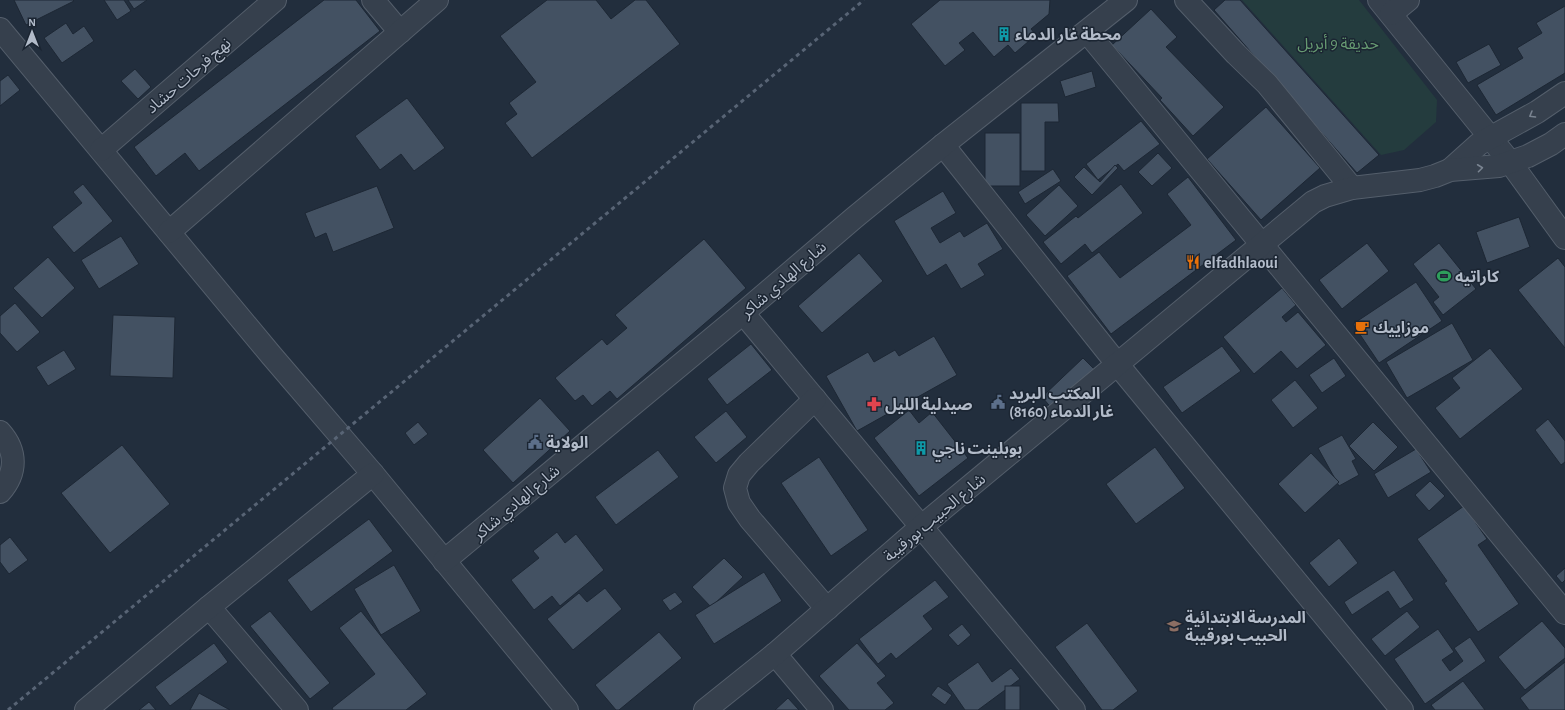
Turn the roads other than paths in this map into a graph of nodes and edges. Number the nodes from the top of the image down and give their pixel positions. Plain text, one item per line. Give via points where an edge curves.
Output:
1 (275, 0) edge
2 (373, 0) edge
3 (437, 0) edge
4 (1126, 0) edge
5 (1186, 0) edge
6 (1408, 0) edge
7 (1385, 7) edge
8 (0, 29) edge
9 (400, 32) junction
10 (1087, 32) junction
11 (1565, 93) edge
12 (1565, 134) edge
13 (1490, 138) junction
14 (943, 145) junction
15 (101, 150) junction
16 (1510, 162) junction
17 (1450, 170) junction
18 (1352, 188) junction
19 (169, 232) junction
20 (1565, 238) edge
21 (1261, 244) junction
22 (743, 313) junction
23 (1118, 365) junction
24 (815, 399) junction
25 (0, 432) edge
26 (373, 474) junction
27 (0, 492) edge
28 (922, 526) junction
29 (444, 561) junction
30 (209, 607) junction
31 (827, 609) junction
32 (1565, 613) edge
33 (775, 654) junction
34 (86, 710) edge
35 (297, 710) edge
36 (567, 710) edge
37 (705, 710) edge
38 (822, 710) edge
39 (1074, 710) edge
40 (1402, 710) edge

1 - 15 street, نهج فرحات حشاد
2 - 9 street
3 - 9 street
4 - 10 street, شارع الهادي شاكر
5 - 18 street via 1267,84
6 - 7 street
7 - 13 street
8 - 15 street
9 - 19 street
10 - 14 street, شارع الهادي شاكر
10 - 21 street
11 -> 13 street, شارع الحبيب بورقيبة
12 - 16 street, شارع الحبيب بورقيبة via 1528,156
13 - 16 street
13 - 17 street, شارع الحبيب بورقيبة via 1472,149
14 - 22 street, شارع الهادي شاكر
14 - 23 street
15 - 19 street
17 -> 16 street, شارع الحبيب بورقيبة via 1499,166
16 - 20 street
17 - 18 street, شارع الحبيب بورقيبة via 1420,180
18 - 21 street, شارع الحبيب بورقيبة via 1313,202
19 - 26 street
21 - 23 street, شارع الحبيب بورقيبة
21 - 32 street
22 - 24 street
22 - 29 street, شارع الهادي شاكر
23 - 28 street, شارع الحبيب بورقيبة
23 - 40 street
24 - 28 street
24 - 31 street via 749,463 739,475 735,488 739,503 750,519
25 - 27 street via 12,450 14,461 8,480
26 - 29 street
26 - 30 street
28 - 31 street, شارع الحبيب بورقيبة
28 - 39 street
29 - 36 street
30 - 34 street
30 - 35 street
31 - 33 street, شارع الحبيب بورقيبة
33 - 37 street, شارع الحبيب بورقيبة
33 - 38 street

